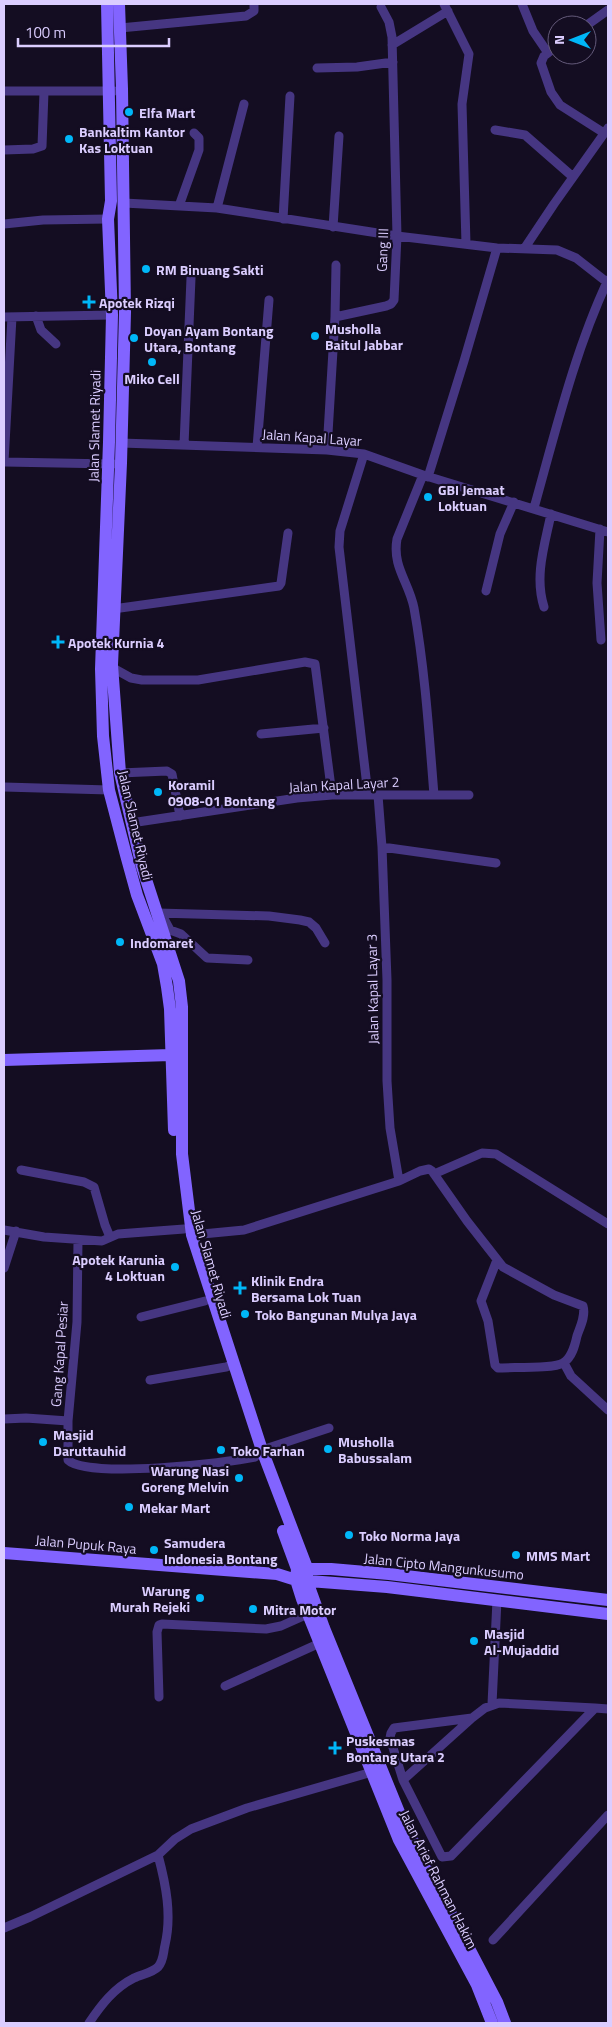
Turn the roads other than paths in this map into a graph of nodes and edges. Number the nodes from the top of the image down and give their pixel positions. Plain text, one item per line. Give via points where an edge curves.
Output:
1 (107, 4) edge
2 (119, 4) edge
3 (254, 4) edge
4 (522, 4) edge
5 (381, 7) dead end
6 (446, 7) edge
7 (608, 10) edge
8 (597, 18) edge
9 (120, 28) junction
10 (392, 45) junction
11 (547, 52) edge
12 (547, 54) edge
13 (393, 62) junction
14 (316, 68) dead end
15 (4, 91) edge
16 (116, 91) junction
17 (44, 92) junction
18 (290, 96) dead end
19 (244, 104) dead end
20 (495, 130) dead end
21 (606, 131) edge
22 (194, 132) dead end
23 (339, 136) dead end
24 (4, 150) edge
25 (573, 177) junction
26 (124, 203) junction
27 (180, 206) junction
28 (217, 208) junction
29 (283, 218) junction
30 (108, 219) junction
31 (4, 224) edge
32 (333, 227) junction
33 (397, 236) junction
34 (466, 244) junction
35 (497, 248) junction
36 (524, 249) junction
37 (336, 265) dead end
38 (191, 278) dead end
39 (608, 282) edge
40 (269, 300) dead end
41 (36, 316) junction
42 (112, 316) junction
43 (8, 317) edge
44 (335, 317) junction
45 (56, 344) dead end
46 (121, 443) junction
47 (184, 445) junction
48 (257, 447) junction
49 (327, 450) junction
50 (364, 454) junction
51 (4, 462) edge
52 (115, 464) junction
53 (425, 476) junction
54 (514, 502) junction
55 (534, 508) junction
56 (551, 514) junction
57 (604, 530) edge
58 (288, 533) dead end
59 (486, 591) dead end
60 (544, 607) dead end
61 (113, 609) junction
62 (601, 640) dead end
63 (112, 665) junction
64 (324, 728) junction
65 (261, 734) dead end
66 (110, 735) junction
67 (120, 773) junction
68 (4, 788) edge
69 (109, 790) junction
70 (368, 795) junction
71 (378, 795) junction
72 (434, 795) junction
73 (332, 796) junction
74 (470, 796) dead end
75 (180, 816) junction
76 (131, 823) junction
77 (382, 847) junction
78 (496, 863) dead end
79 (160, 914) junction
80 (325, 943) dead end
81 (248, 960) dead end
82 (171, 1055) junction
83 (4, 1060) edge
84 (20, 1170) dead end
85 (434, 1174) junction
86 (400, 1181) junction
87 (608, 1224) edge
88 (4, 1230) edge
89 (16, 1232) junction
90 (188, 1232) junction
91 (110, 1237) junction
92 (78, 1240) junction
93 (497, 1260) junction
94 (4, 1268) edge
95 (205, 1301) junction
96 (141, 1317) dead end
97 (564, 1363) junction
98 (230, 1365) junction
99 (150, 1380) dead end
100 (608, 1410) edge
101 (4, 1419) edge
102 (68, 1421) junction
103 (329, 1428) dead end
104 (259, 1454) junction
105 (4, 1553) edge
106 (195, 1569) joint
107 (302, 1575) junction
108 (497, 1600) junction
109 (608, 1600) edge
110 (308, 1614) junction
111 (608, 1614) edge
112 (320, 1644) junction
113 (225, 1686) dead end
114 (159, 1697) dead end
115 (492, 1704) junction
116 (595, 1708) junction
117 (608, 1710) edge
118 (472, 1718) junction
119 (372, 1772) junction
120 (403, 1780) junction
121 (608, 1815) edge
122 (158, 1855) junction
123 (4, 1928) edge
124 (493, 1940) dead end
125 (89, 2023) edge
126 (492, 2023) edge
127 (505, 2023) edge

1 - 16 street, Jalan Slamet Riyadi
2 - 9 street, Jalan Slamet Riyadi
3 - 9 street via 254,11 246,16
4 - 11 street
5 - 10 street, Gang III via 388,22
6 - 10 street
6 - 34 street via 470,54 462,104
7 - 8 street
9 - 16 street, Jalan Slamet Riyadi
10 - 13 street, Gang III
12 - 21 street via 542,59 542,67 555,100
13 - 14 street
13 - 33 street, Gang III
15 - 17 street
16 - 17 street
16 - 26 street, Jalan Slamet Riyadi
16 - 30 street, Jalan Slamet Riyadi
17 - 24 street via 42,146
18 - 29 street
19 - 28 street
20 - 25 street via 525,135
21 - 25 street
22 - 27 street via 199,138 199,150
23 - 32 street
25 - 36 street
26 - 27 street
26 - 46 street, Jalan Slamet Riyadi
27 - 28 street
28 - 29 street
29 - 32 street
30 - 31 street
30 - 42 street, Jalan Slamet Riyadi
32 - 33 street
33 - 34 street
33 - 44 street, Gang III via 394,300 391,304
34 - 35 street
35 - 36 street
35 - 53 street via 464,361
36 - 39 street via 547,248 566,252
37 - 44 street
38 - 47 street
39 - 55 street via 586,334
40 - 48 street
41 - 42 street
41 - 43 street
41 - 45 street via 41,330
42 - 52 street, Jalan Slamet Riyadi
43 - 51 street
44 - 49 street
46 - 47 street, Jalan Kapal Layar
46 - 52 street, Jalan Slamet Riyadi
47 - 48 street, Jalan Kapal Layar
48 - 49 street, Jalan Kapal Layar
49 - 50 street, Jalan Kapal Layar
50 - 53 street, Jalan Kapal Layar
50 - 70 street via 340,531 339,547
51 - 52 street
52 - 61 street, Jalan Slamet Riyadi
52 - 66 street, Jalan Slamet Riyadi via 102,616 101,669
53 - 54 street, Jalan Kapal Layar
53 - 72 street via 395,550 413,605 426,696
54 - 55 street, Jalan Kapal Layar
54 - 59 street via 500,534
55 - 56 street, Jalan Kapal Layar
56 - 57 street, Jalan Kapal Layar
56 - 60 street via 539,577 539,593
57 - 62 street via 597,583
58 - 61 street via 279,586
61 - 63 street, Jalan Slamet Riyadi
63 - 64 street via 131,678 142,680 198,680 250,670 315,664
63 - 66 street, Jalan Slamet Riyadi
64 - 65 street
64 - 73 street
66 - 67 street, Jalan Slamet Riyadi
66 - 69 street, Jalan Slamet Riyadi
67 - 75 street via 167,770 172,774
67 - 76 street, Jalan Slamet Riyadi
68 - 69 street
69 - 82 street, Jalan Slamet Riyadi via 137,895 163,964 170,1009
70 - 71 street, Jalan Kapal Layar 2
70 - 73 street, Jalan Kapal Layar 2
71 - 72 street, Jalan Kapal Layar 2
71 - 77 street, Jalan Kapal Layar 3
72 - 74 street, Jalan Kapal Layar 2
73 - 75 street, Jalan Kapal Layar 2 via 297,798
75 - 76 street, Jalan Kapal Layar 2
76 - 79 street, Jalan Slamet Riyadi via 142,867
77 - 78 street
77 - 86 street, Jalan Kapal Layar 3 via 387,1081 390,1128
79 - 80 street via 269,916 300,920 316,928
79 - 81 street via 170,930 181,934 207,958
79 - 90 street, Jalan Slamet Riyadi via 179,981 182,1007 182,1154
82 - 83 street
82 - 90 street, Jalan Slamet Riyadi via 175,1157
84 - 91 street via 84,1182 94,1187
85 - 86 street via 424,1169
85 - 87 street via 482,1153 496,1154
85 - 93 street
86 - 90 street via 244,1230
88 - 89 street
89 - 92 street
89 - 94 street
90 - 91 street
90 - 95 street, Jalan Slamet Riyadi
90 - 98 street, Jalan Slamet Riyadi
91 - 92 street via 102,1241
92 - 102 street, Gang Kapal Pesiar via 77,1322
93 - 97 street via 510,1272 583,1306 584,1316 574,1347
93 - 97 street via 481,1301 488,1321 495,1365 498,1368
95 - 96 street
95 - 98 street, Jalan Slamet Riyadi
97 - 100 street via 571,1376
98 - 99 street
98 - 104 street, Jalan Slamet Riyadi
101 - 102 street
102 - 104 street, Gang Kapal Pesiar via 67,1456 72,1464 79,1466 166,1467 231,1462
103 - 104 street
104 - 107 street, Jalan Slamet Riyadi
105 - 106 street, Jalan Pupuk Raya
106 - 107 street, Jalan Cipto Mangunkusumo
107 - 108 street, Jalan Cipto Mangunkusumo
107 - 109 street, Jalan Cipto Mangunkusumo via 389,1574
107 - 110 street, Jalan Arief Rahman Hakim
107 - 127 street, Jalan Arief Rahman Hakim via 404,1822 493,1993
108 - 111 street, Jalan Cipto Mangunkusumo
108 - 115 street
110 - 112 street, Jalan Arief Rahman Hakim
110 - 114 street via 266,1630 159,1625 156,1632
112 - 113 street
112 - 119 street, Jalan Arief Rahman Hakim
115 - 116 street
115 - 118 street
116 - 117 street
116 - 120 street via 448,1858 439,1853
118 - 120 street
118 - 120 street via 394,1728 390,1738
119 - 122 street via 246,1808 191,1829
119 - 126 street, Jalan Arief Rahman Hakim via 399,1840 477,1985
121 - 124 street
122 - 123 street
122 - 125 street via 167,1886 168,1935 163,1958 159,1966 150,1972 119,1987 101,2004

